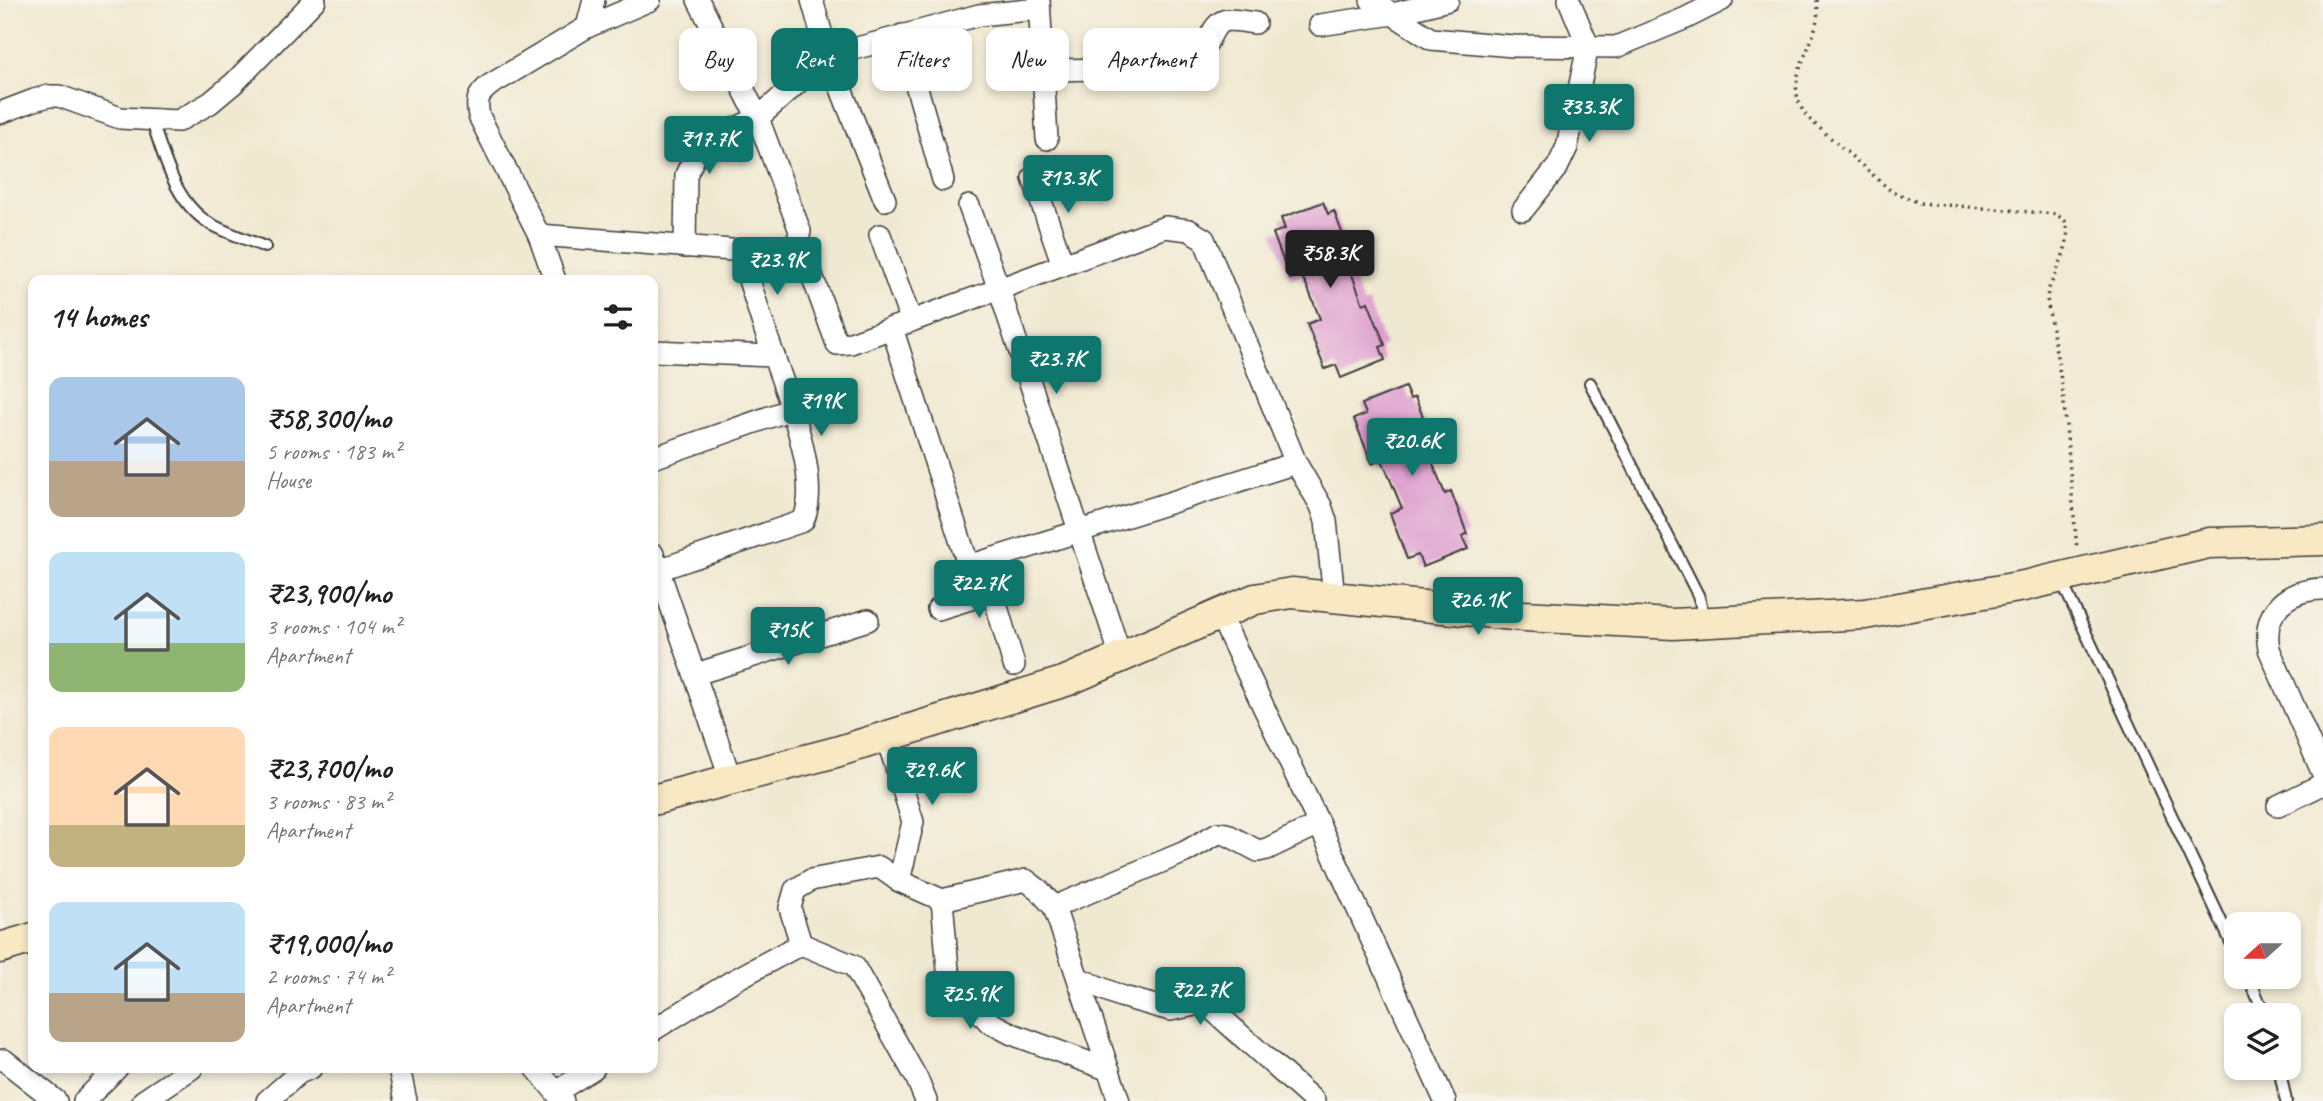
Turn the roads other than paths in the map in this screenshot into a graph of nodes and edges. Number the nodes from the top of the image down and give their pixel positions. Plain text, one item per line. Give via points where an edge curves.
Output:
1 (315, 0) edge
2 (594, 0) edge
3 (650, 0) edge
4 (698, 0) edge
5 (812, 0) edge
6 (1371, 0) edge
7 (1448, 0) edge
8 (1569, 0) edge
9 (1722, 0) edge
10 (1039, 5) edge
11 (1393, 15) junction
12 (1255, 23) dead end
13 (1320, 25) dead end
14 (587, 27) junction
15 (820, 28) edge
16 (929, 28) edge
17 (1040, 28) edge
18 (1588, 46) junction
19 (1069, 69) edge
20 (788, 91) edge
21 (842, 91) edge
22 (918, 91) edge
23 (1044, 91) edge
24 (0, 113) edge
25 (758, 118) junction
26 (151, 120) junction
27 (1047, 139) dead end
28 (1033, 178) dead end
29 (943, 180) dead end
30 (885, 200) dead end
31 (970, 206) dead end
32 (1523, 210) dead end
33 (880, 235) dead end
34 (540, 236) junction
35 (265, 247) dead end
36 (685, 247) junction
37 (740, 251) junction
38 (1063, 265) junction
39 (808, 267) dead end
40 (553, 275) edge
41 (999, 289) junction
42 (902, 325) junction
43 (658, 351) edge
44 (774, 356) junction
45 (1590, 383) dead end
46 (792, 409) junction
47 (658, 456) edge
48 (1296, 463) junction
49 (1078, 533) junction
50 (2323, 540) edge
51 (658, 561) edge
52 (984, 562) junction
53 (658, 568) edge
54 (2069, 575) junction
55 (2323, 589) edge
56 (993, 592) junction
57 (1334, 597) junction
58 (938, 609) dead end
59 (1220, 615) junction
60 (868, 620) dead end
61 (1706, 623) junction
62 (1121, 657) junction
63 (1014, 665) dead end
64 (696, 674) junction
65 (887, 735) junction
66 (2323, 774) edge
67 (731, 780) junction
68 (2323, 784) edge
69 (658, 799) edge
70 (2278, 806) dead end
71 (1319, 824) junction
72 (899, 881) junction
73 (942, 900) junction
74 (1054, 907) junction
75 (2224, 926) edge
76 (28, 940) edge
77 (801, 944) junction
78 (0, 948) edge
79 (1080, 979) junction
80 (658, 1027) edge
81 (1, 1060) edge
82 (1109, 1070) junction
83 (112, 1073) edge
84 (185, 1073) edge
85 (299, 1073) edge
86 (400, 1073) edge
87 (540, 1073) edge
88 (588, 1073) edge
89 (2282, 1080) edge
90 (559, 1097) edge
91 (56, 1101) edge
92 (83, 1101) edge
93 (143, 1101) edge
94 (267, 1101) edge
95 (406, 1101) edge
96 (926, 1101) edge
97 (1119, 1101) edge
98 (1314, 1101) edge
99 (1445, 1101) edge
100 (2286, 1101) edge

1 - 26 street via 210,103 178,121
2 - 14 street
3 - 14 street
4 - 25 street
5 - 15 street
6 - 11 street
7 - 11 street
8 - 18 street
9 - 18 street via 1616,47
10 - 16 street
10 - 17 street
11 - 13 street
11 - 18 street via 1431,39
12 - 19 street via 1221,22 1200,52 1145,65
14 - 34 street via 491,85 480,93 477,103
18 - 32 street via 1567,147 1558,166
20 - 25 street
21 - 30 street
22 - 29 street
23 - 27 street
24 - 26 street via 58,96 120,118
25 - 36 street via 706,142 695,156 686,175
25 - 37 street via 800,231 798,241 787,249
26 - 35 lane via 174,182 188,203 208,223
28 - 38 street
31 - 41 street
33 - 42 street
34 - 36 street
34 - 40 street
36 - 37 street
37 - 44 street
38 - 41 street
38 - 48 street via 1165,227 1189,230 1203,239
39 - 42 street via 837,344
41 - 42 street
41 - 49 street
42 - 52 street via 966,558 972,565
43 - 44 street
44 - 46 street
45 - 61 lane via 1698,595
46 - 47 street
46 - 51 street via 808,481 808,511 803,521
48 - 49 street
48 - 57 street via 1326,522
49 - 52 street
49 - 62 street
50 - 54 street via 2209,543
52 - 56 street
53 - 64 street
54 - 61 street via 1865,614
54 - 75 lane
55 - 66 street via 2294,594 2270,618 2266,634
56 - 58 street
56 - 63 street
57 - 59 street via 1292,593 1255,599
57 - 61 street via 1524,616
59 - 62 street
59 - 71 street
60 - 64 street
62 - 65 street via 1066,681
64 - 67 street
65 - 67 street
65 - 72 street via 913,822
67 - 69 street
68 - 70 street
71 - 74 street via 1258,850 1218,833 1185,852
71 - 99 street
72 - 73 street
72 - 77 street via 879,867 811,880 795,890 790,908
73 - 74 street via 1026,880
73 - 82 street via 948,970 989,1022
74 - 79 street
76 - 78 street
77 - 80 street
77 - 96 street via 854,966
79 - 82 street
79 - 98 street via 1170,1010 1205,1003
81 - 91 street
82 - 97 street
83 - 92 street
84 - 93 street
85 - 94 street
86 - 95 street
87 - 90 street
88 - 90 street
89 - 100 lane

